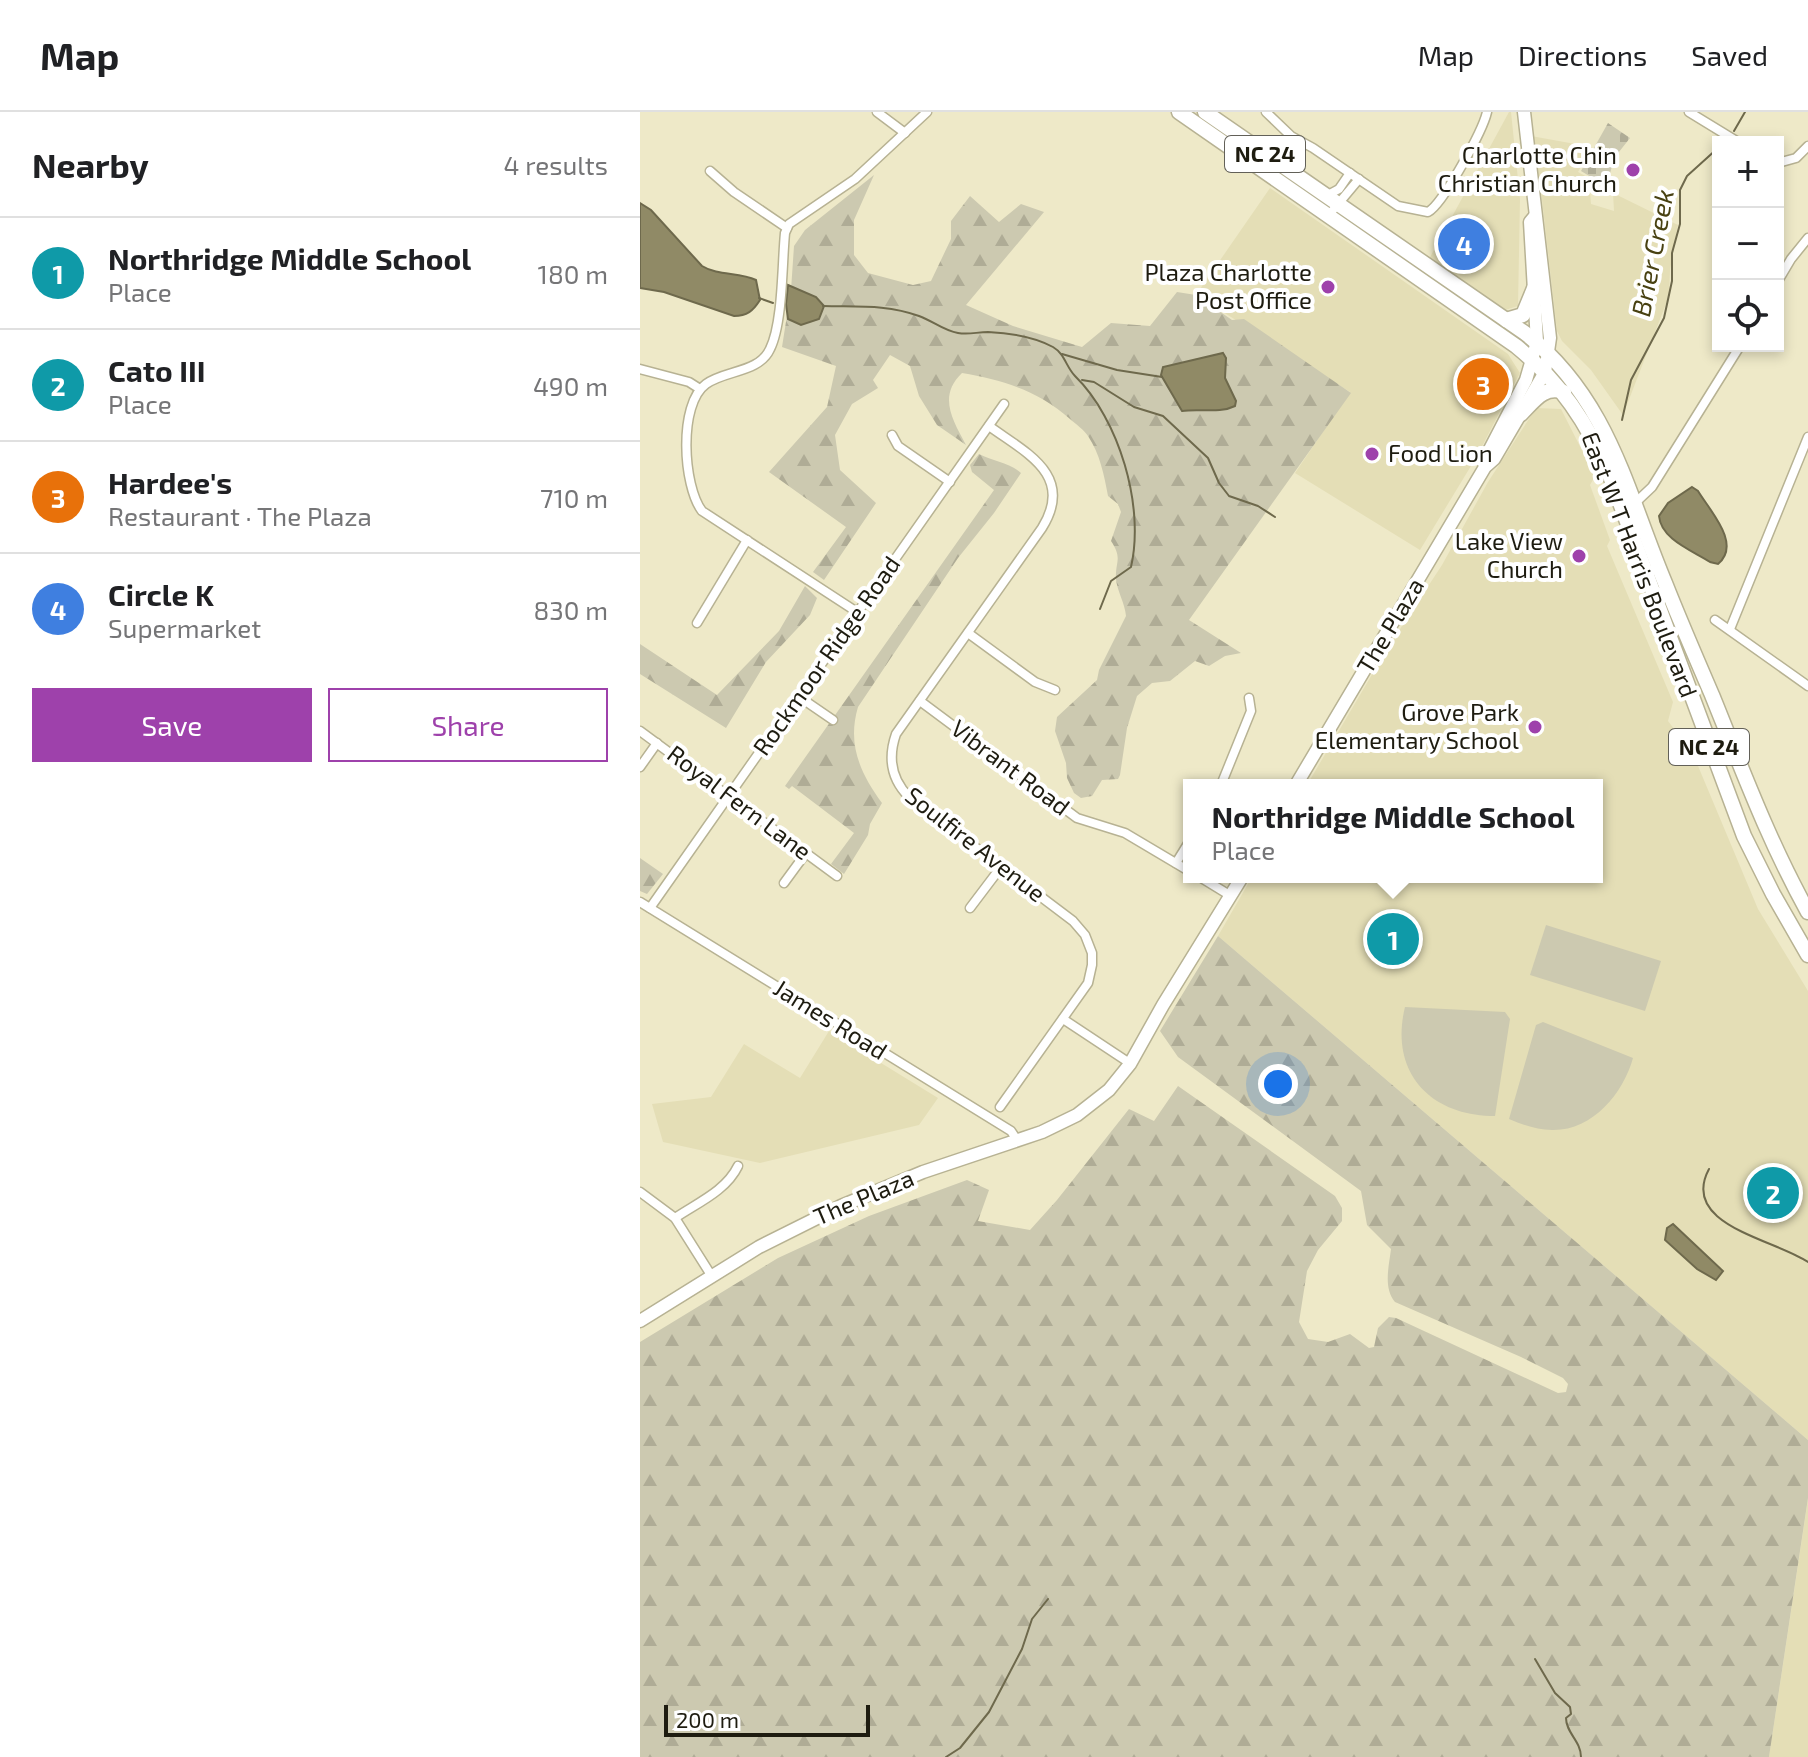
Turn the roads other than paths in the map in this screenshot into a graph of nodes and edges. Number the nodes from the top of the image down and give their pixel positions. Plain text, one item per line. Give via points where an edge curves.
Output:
1 (877, 112) edge
2 (927, 112) edge
3 (1179, 112) edge
4 (1205, 112) edge
5 (1266, 112) edge
6 (1487, 112) edge
7 (1524, 112) edge
8 (1689, 112) edge
9 (905, 133) junction
10 (1728, 136) edge
11 (1808, 146) edge
12 (1784, 161) edge
13 (710, 171) dead end
14 (1350, 173) junction
15 (1359, 179) junction
16 (1326, 196) junction
17 (1334, 211) junction
18 (1535, 216) junction
19 (787, 228) junction
20 (1808, 238) edge
21 (1804, 250) edge
22 (1779, 280) edge
23 (1535, 286) junction
24 (1506, 320) junction
25 (1537, 342) junction
26 (1736, 352) edge
27 (1549, 353) junction
28 (1533, 361) junction
29 (640, 369) edge
30 (1545, 372) junction
31 (700, 389) junction
32 (1564, 392) junction
33 (1004, 404) dead end
34 (1521, 414) junction
35 (989, 426) junction
36 (892, 435) dead end
37 (1808, 437) edge
38 (1485, 467) junction
39 (950, 482) junction
40 (1634, 504) junction
41 (747, 540) junction
42 (857, 612) junction
43 (1715, 620) dead end
44 (697, 623) dead end
45 (1730, 629) junction
46 (968, 633) junction
47 (1808, 686) edge
48 (1055, 690) dead end
49 (798, 696) junction
50 (1249, 698) dead end
51 (920, 701) junction
52 (833, 720) dead end
53 (640, 731) edge
54 (657, 743) junction
55 (640, 767) edge
56 (1223, 779) edge
57 (1300, 779) edge
58 (729, 795) junction
59 (1183, 852) edge
60 (806, 853) junction
61 (1176, 863) junction
62 (1001, 867) junction
63 (1183, 867) edge
64 (837, 876) dead end
65 (784, 883) dead end
66 (1210, 883) edge
67 (1239, 883) edge
68 (1803, 893) edge
69 (1231, 896) junction
70 (640, 902) edge
71 (650, 908) junction
72 (970, 908) dead end
73 (1808, 912) edge
74 (1808, 955) edge
75 (1163, 1005) junction
76 (1063, 1019) junction
77 (1125, 1060) junction
78 (1099, 1097) junction
79 (1000, 1107) dead end
80 (1017, 1140) junction
81 (738, 1166) dead end
82 (640, 1192) edge
83 (675, 1218) junction
84 (711, 1275) junction
85 (640, 1321) edge

1 - 9 street
2 - 9 street
3 - 17 main road, East W T Harris Boulevard / NC 24
4 - 16 main road, East W T Harris Boulevard / NC 24
5 - 14 street via 1291,136
6 - 15 street via 1432,210 1398,206
7 - 18 street, The Plaza
8 - 10 street
9 - 19 street via 855,179
11 - 12 street
13 - 19 street
14 - 15 street
14 - 16 street
15 - 17 street
16 - 17 main road, East W T Harris Boulevard / NC 24
17 - 24 main road, East W T Harris Boulevard / NC 24
17 - 28 main road, East W T Harris Boulevard / NC 24
18 - 23 street, The Plaza via 1530,222
18 - 27 street, The Plaza
19 - 31 street via 768,353
20 - 21 street
21 - 22 street
23 - 24 main road via 1523,315
23 - 25 street, The Plaza
24 - 25 main road, East W T Harris Boulevard / NC 24
25 - 27 main road, East W T Harris Boulevard / NC 24
25 - 28 street, The Plaza
26 - 40 street via 1652,487
27 - 30 street, The Plaza
27 - 40 main road, East W T Harris Boulevard / NC 24 via 1599,419
28 - 30 main road, East W T Harris Boulevard / NC 24
28 - 38 street, The Plaza
29 - 31 street
30 - 32 main road, East W T Harris Boulevard / NC 24
30 - 34 street, The Plaza
31 - 41 street via 688,429 687,472 693,496 710,518
32 - 34 main road via 1546,391
32 - 74 main road, East W T Harris Boulevard / NC 24 via 1606,468 1744,836
33 - 35 street, Rockmoor Ridge Road
34 - 38 street, The Plaza
35 - 39 street, Rockmoor Ridge Road
35 - 46 street, Soulfire Avenue via 1042,466 1053,499 1042,528
36 - 39 street via 898,446
37 - 45 street
38 - 57 street, The Plaza
39 - 42 street, Rockmoor Ridge Road
40 - 68 main road, East W T Harris Boulevard / NC 24 via 1761,818
41 - 42 street
41 - 44 street
42 - 49 street, Rockmoor Ridge Road
43 - 45 street
45 - 47 street
46 - 48 street via 1035,682
46 - 51 street, Soulfire Avenue
49 - 52 street
49 - 58 street, Rockmoor Ridge Road
50 - 56 street via 1251,711
51 - 61 street, Vibrant Road via 1077,818 1125,833
51 - 62 street, Soulfire Avenue via 892,746 897,783 913,802
53 - 54 street, Royal Fern Lane
54 - 55 street
54 - 58 street, Royal Fern Lane
58 - 60 street, Royal Fern Lane
58 - 71 street, Rockmoor Ridge Road
59 - 61 street
60 - 64 street, Royal Fern Lane
60 - 65 street
61 - 63 street, Vibrant Road
62 - 72 street
62 - 76 street, Soulfire Avenue via 1073,921 1088,941 1090,977
66 - 69 street
67 - 69 street, The Plaza
68 - 73 main road, East W T Harris Boulevard / NC 24
69 - 75 street, The Plaza
70 - 71 street, James Road
71 - 80 street, James Road via 1011,1131
75 - 77 street, The Plaza
75 - 78 street, The Plaza via 1130,1064
76 - 77 street
76 - 79 street, Soulfire Avenue
77 - 78 street, The Plaza
78 - 80 street, The Plaza via 1065,1121
80 - 84 street, The Plaza via 841,1206
81 - 83 street via 719,1189
82 - 83 street
83 - 84 street
84 - 85 street, The Plaza

